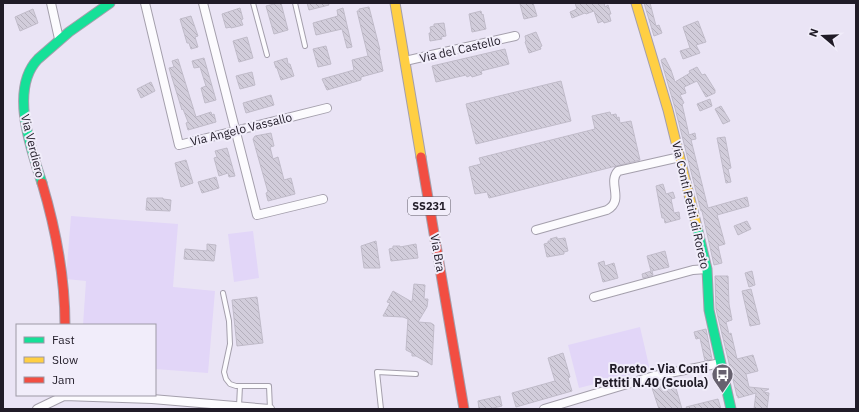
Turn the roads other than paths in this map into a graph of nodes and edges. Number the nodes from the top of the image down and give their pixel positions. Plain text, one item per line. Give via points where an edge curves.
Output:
1 (51, 3) edge
2 (110, 3) edge
3 (145, 3) edge
4 (203, 3) edge
5 (253, 3) edge
6 (295, 3) edge
7 (395, 3) edge
8 (636, 3) edge
9 (514, 36) dead end
10 (59, 39) junction
11 (305, 46) dead end
12 (267, 55) dead end
13 (405, 62) junction
14 (327, 108) dead end
15 (236, 131) junction
16 (680, 157) junction
17 (322, 199) dead end
18 (536, 230) dead end
19 (707, 269) junction
20 (223, 293) dead end
21 (594, 297) dead end
22 (66, 324) edge
23 (721, 363) junction
24 (416, 374) dead end
25 (240, 386) junction
26 (64, 396) edge
27 (239, 406) junction
28 (37, 409) edge
29 (270, 409) edge
30 (381, 409) edge
31 (464, 409) edge
32 (544, 409) edge
33 (731, 409) edge

1 - 10 street
2 - 10 street, Via Verdiero
3 - 15 street, Via Angelo Vassallo via 179,145
4 - 15 street
5 - 12 lane
6 - 11 lane
7 - 13 street, Via Bra / SS231
8 - 16 street, Via Conti Petiti di Roreto
9 - 13 street, Via del Castello
10 - 22 street, Via Verdiero via 34,64 25,91 24,109 26,129 53,221 66,299
13 - 31 street, Via Bra / SS231
14 - 15 street, Via Angelo Vassallo
15 - 17 street via 257,215
16 - 18 street via 618,171 614,178 616,199 612,207
16 - 19 street, Via Conti Petiti di Roreto
19 - 21 street via 693,270
19 - 23 street, Via Conti Petiti di Roreto via 709,310
20 - 25 lane via 229,321 230,344 225,374 230,384
23 - 32 street via 654,376
23 - 33 street, Via Conti Petiti di Roreto
24 - 30 lane via 377,372
25 - 27 lane
25 - 29 lane via 269,386
26 - 27 street via 152,399
26 - 28 street
27 - 29 street

